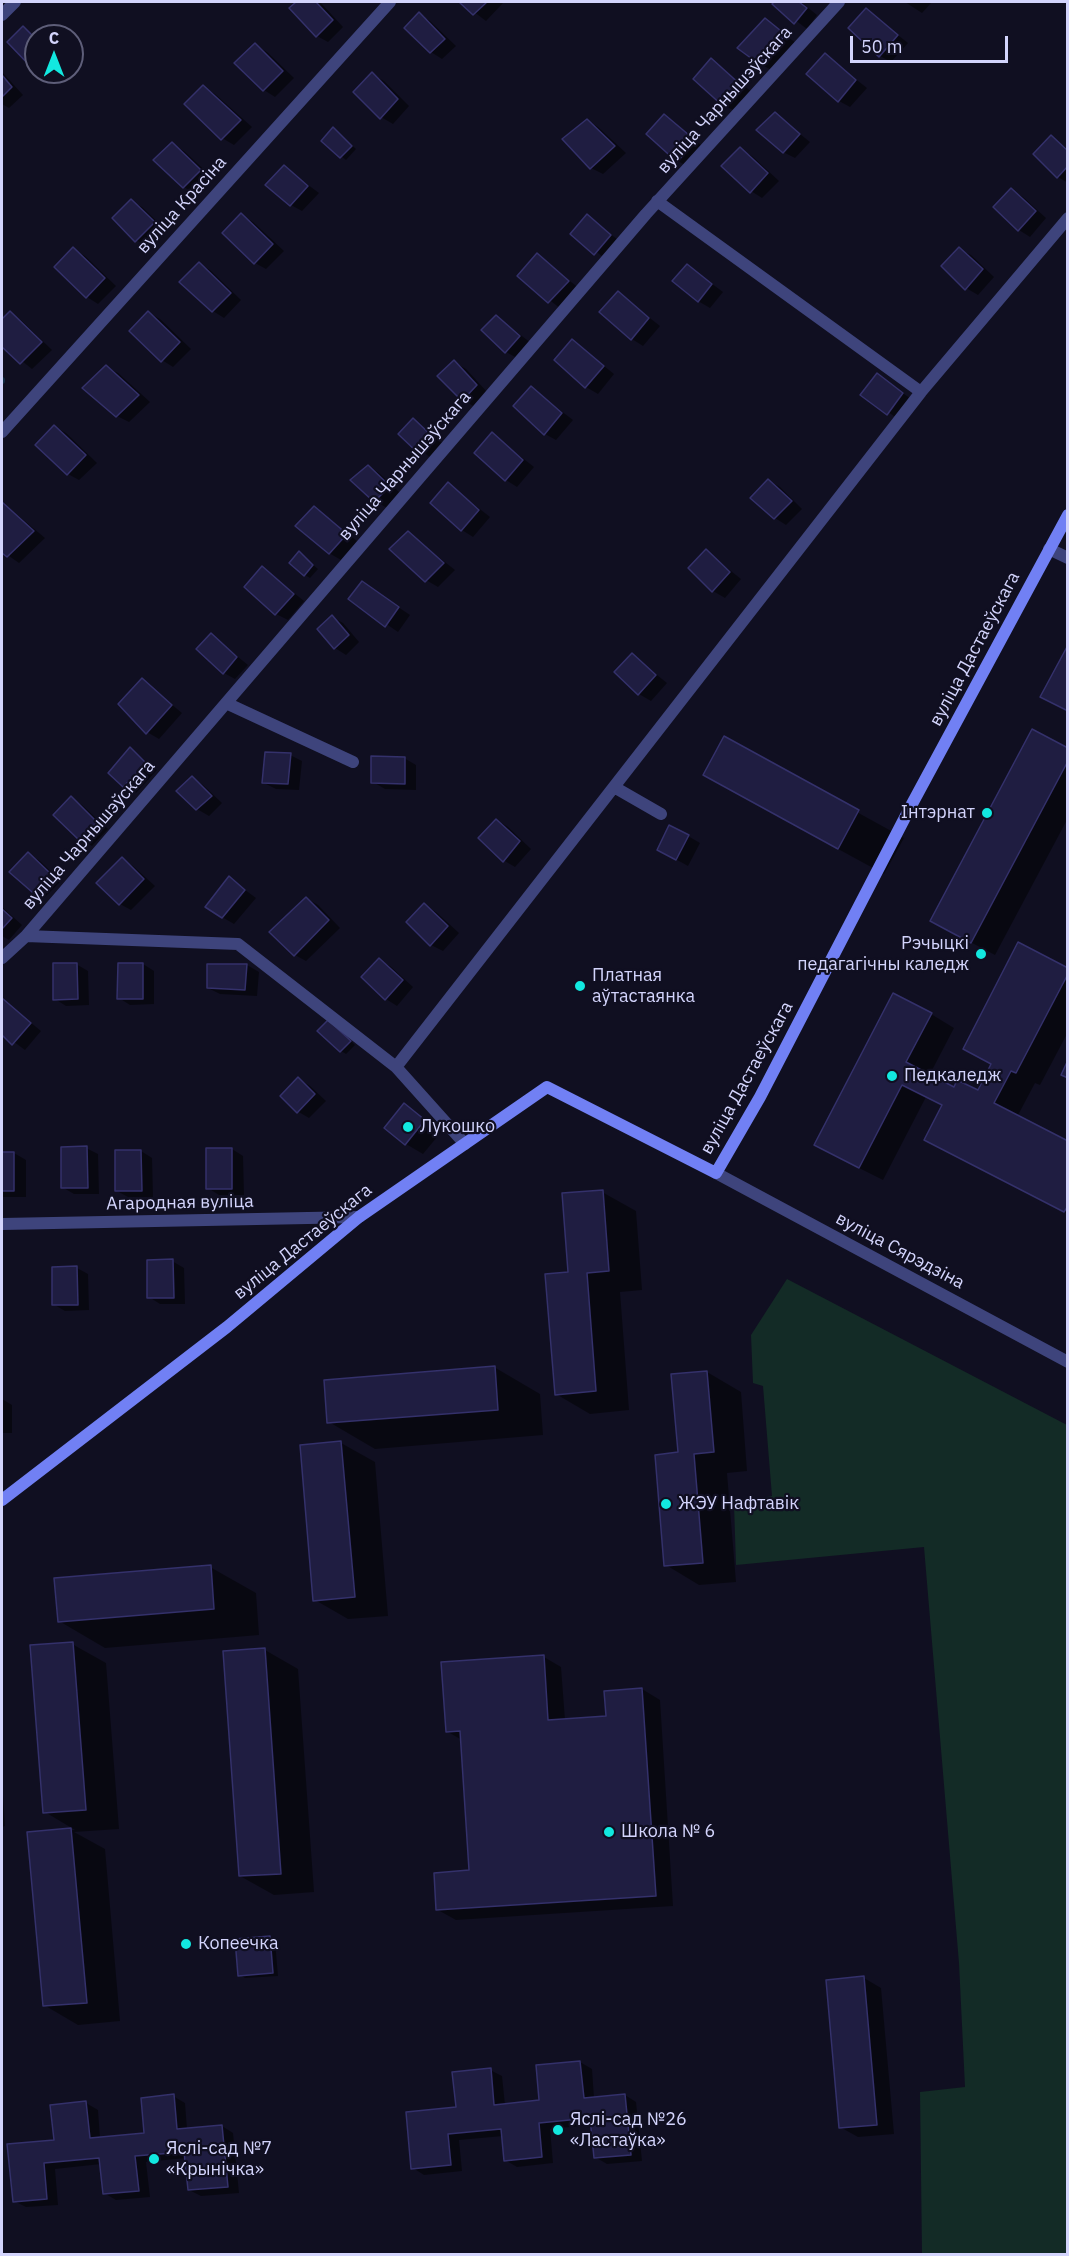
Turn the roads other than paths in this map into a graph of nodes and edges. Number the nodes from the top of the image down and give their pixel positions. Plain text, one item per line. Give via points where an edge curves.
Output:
1 (15, 2) edge
2 (390, 2) edge
3 (839, 2) edge
4 (2, 15) edge
5 (657, 201) junction
6 (1068, 218) edge
7 (921, 392) junction
8 (2, 432) edge
9 (1068, 514) edge
10 (1049, 549) junction
11 (1068, 558) edge
12 (226, 703) junction
13 (353, 762) dead end
14 (614, 787) junction
15 (661, 814) dead end
16 (26, 936) junction
17 (2, 958) edge
18 (396, 1067) junction
19 (465, 1144) junction
20 (716, 1173) junction
21 (359, 1217) junction
22 (2, 1224) edge
23 (1068, 1362) edge
24 (2, 1500) edge

1 - 4 street
2 - 8 street, вуліца Красіна
3 - 5 street, вуліца Чарнышэўскага
5 - 7 street
5 - 12 street, вуліца Чарнышэўскага
6 - 7 street
7 - 14 street
9 - 10 street, вуліца Дастаеўскага
10 - 11 street
10 - 20 street, вуліца Дастаеўскага via 760,1097
12 - 13 street
12 - 16 street, вуліца Чарнышэўскага
14 - 15 street
14 - 18 street
16 - 17 street, вуліца Чарнышэўскага
16 - 18 street via 238,944
18 - 19 street
19 - 20 street, вуліца Дастаеўскага via 547,1087
19 - 21 street, вуліца Дастаеўскага
20 - 23 street, вуліца Сярэдзіна
21 - 22 street, Агародная вуліца
21 - 24 street, вуліца Дастаеўскага via 227,1327

